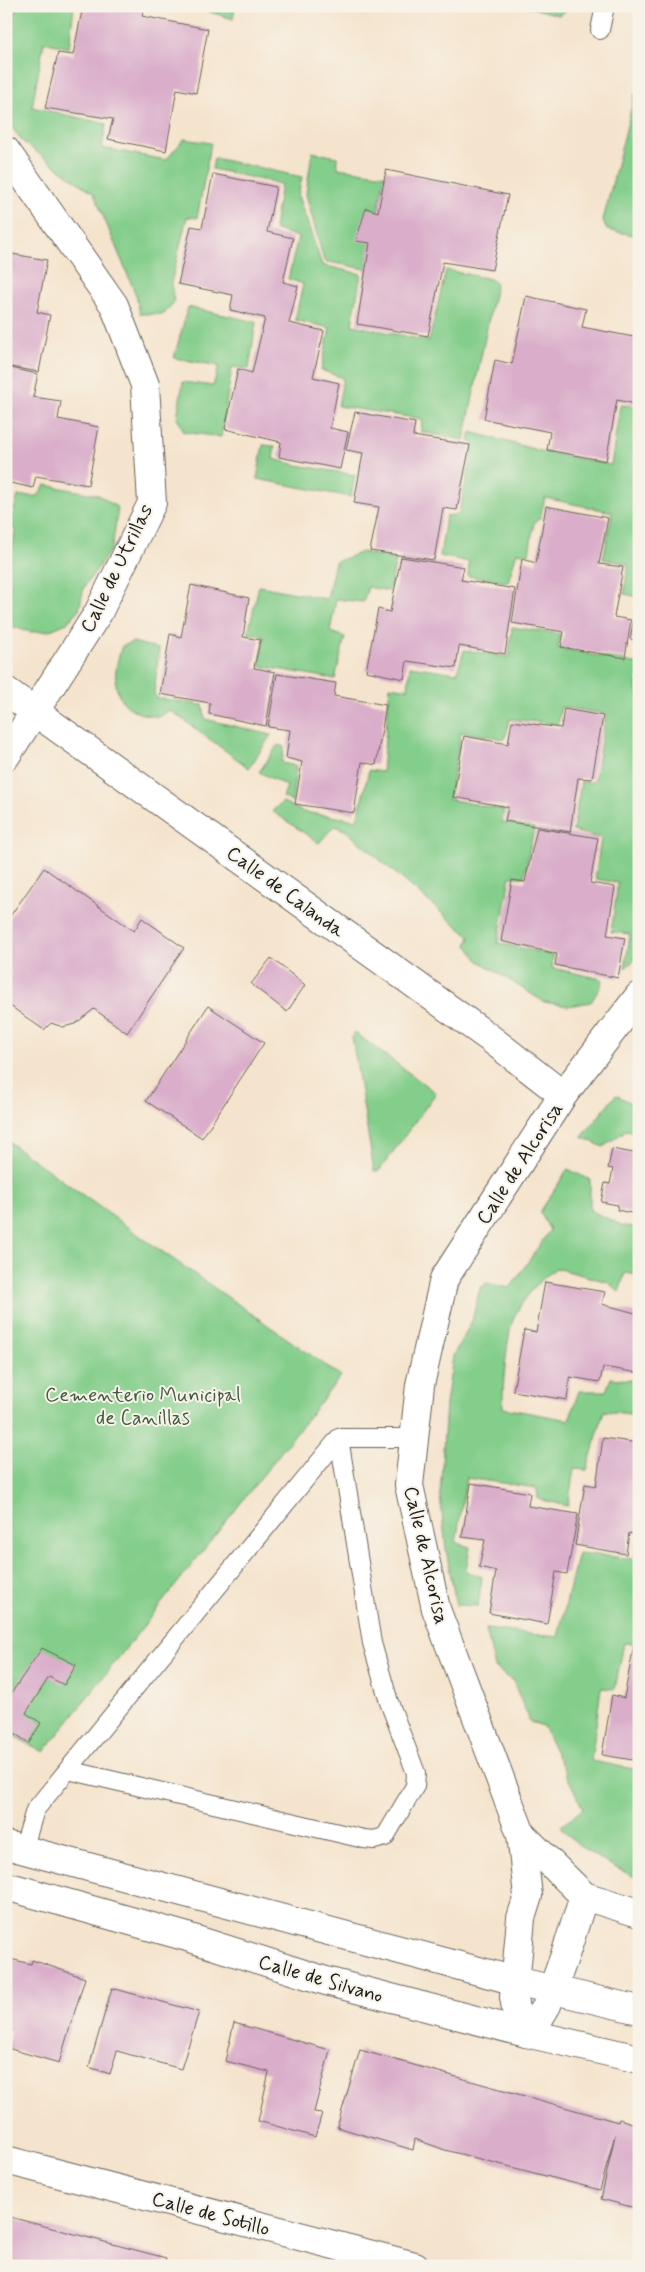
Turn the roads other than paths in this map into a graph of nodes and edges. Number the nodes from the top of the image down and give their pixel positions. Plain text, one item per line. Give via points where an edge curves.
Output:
1 (606, 6) edge
2 (600, 30) dead end
3 (6, 151) edge
4 (6, 691) edge
5 (35, 711) junction
6 (6, 756) edge
7 (639, 996) edge
8 (563, 1095) junction
9 (339, 1438) junction
10 (414, 1438) junction
11 (68, 1770) junction
12 (521, 1834) junction
13 (15, 1848) edge
14 (6, 1886) edge
15 (584, 1896) junction
16 (639, 1913) edge
17 (516, 1981) junction
18 (552, 1989) junction
19 (639, 2010) edge
20 (526, 2033) junction
21 (639, 2059) edge
22 (6, 2160) edge
23 (415, 2266) edge

1 - 2 lane
3 - 5 street, Calle de Utrillas via 114,305 145,385 152,504 98,613
4 - 5 street, Calle de Calanda
5 - 6 street, Calle de Utrillas
5 - 8 street, Calle de Calanda via 470,1024
7 - 8 street, Calle de Alcorisa
8 - 10 street, Calle de Alcorisa via 444,1279 420,1385
9 - 10 lane
9 - 11 lane
9 - 11 lane via 372,1643 389,1702 416,1773 415,1786 385,1837 364,1839
10 - 12 street, Calle de Alcorisa via 409,1485 436,1609
11 - 13 lane via 35,1810
12 - 15 street, Calle de Alcorisa
12 - 17 street, Calle de Alcorisa via 528,1896 522,1918
13 - 17 street
14 - 20 street, Calle de Silvano via 184,1936 326,1981
15 - 16 street, Calle de Alcorisa
15 - 18 street
17 - 18 street
17 - 20 street, Calle de Alcorisa via 516,2015
18 - 19 street
18 - 20 street via 537,2022
20 - 21 street, Calle de Silvano
22 - 23 street, Calle de Sotillo

